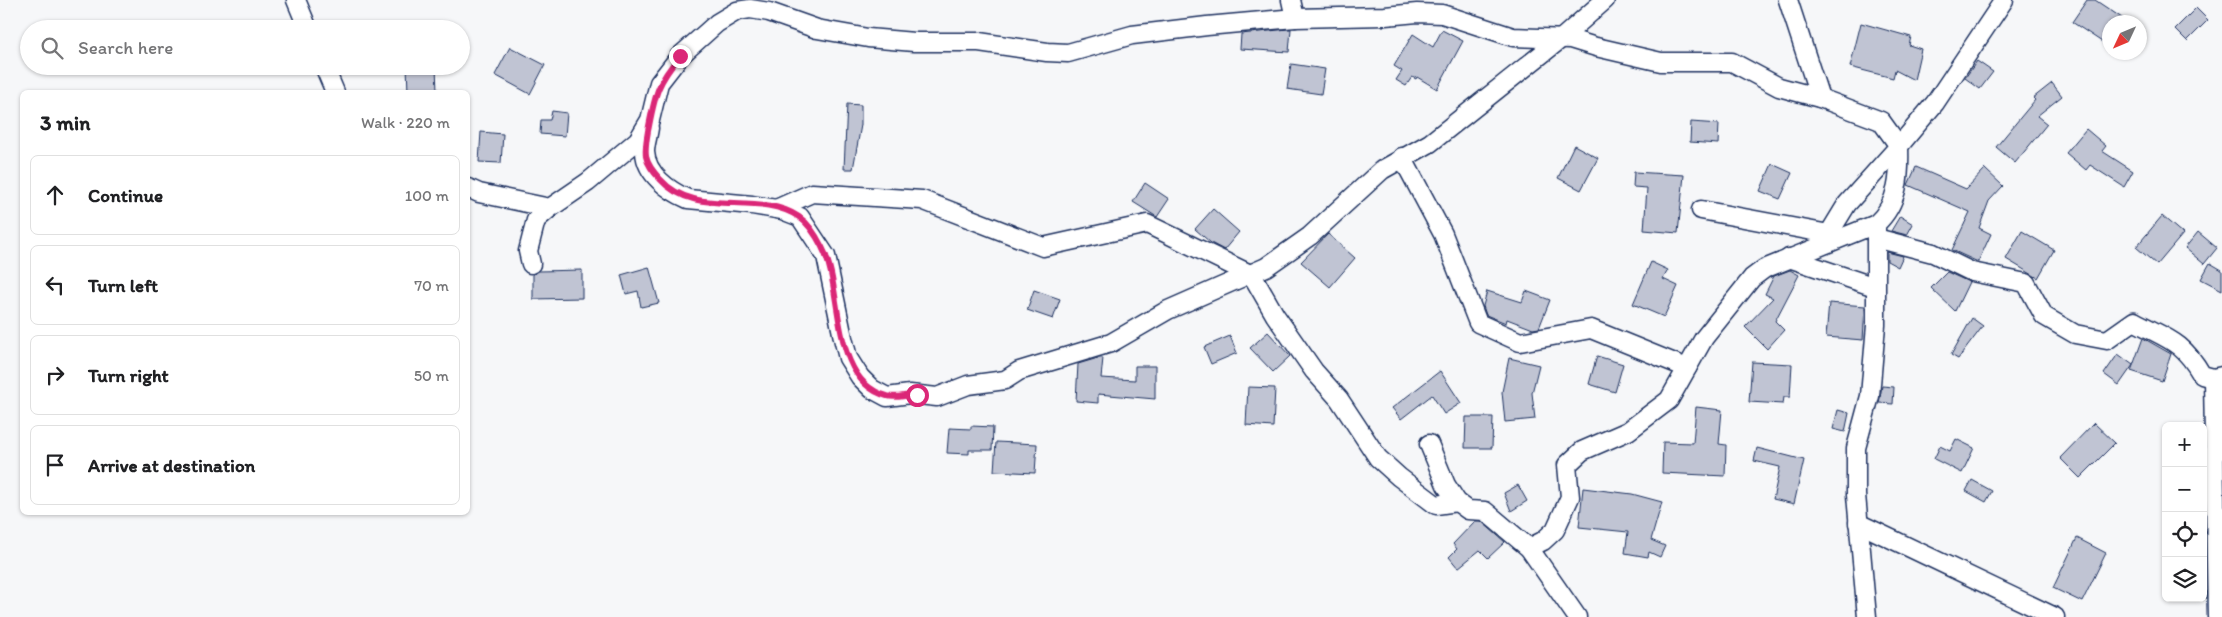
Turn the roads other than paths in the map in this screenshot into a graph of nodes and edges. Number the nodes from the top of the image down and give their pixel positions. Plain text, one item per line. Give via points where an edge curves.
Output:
1 (296, 0) edge
2 (1291, 0) edge
3 (1605, 0) edge
4 (1788, 0) edge
5 (2004, 0) edge
6 (1295, 18) junction
7 (304, 20) edge
8 (1562, 38) junction
9 (328, 75) edge
10 (334, 90) edge
11 (1820, 98) junction
12 (650, 120) junction
13 (1899, 146) junction
14 (1402, 157) junction
15 (470, 189) edge
16 (550, 208) junction
17 (776, 208) junction
18 (1701, 210) dead end
19 (1876, 231) junction
20 (1826, 240) junction
21 (1790, 258) junction
22 (531, 264) dead end
23 (1252, 275) junction
24 (1875, 287) junction
25 (1687, 368) junction
26 (2217, 377) edge
27 (1430, 444) dead end
28 (1457, 502) junction
29 (1858, 523) junction
30 (1529, 548) junction
31 (1577, 617) edge
32 (1867, 617) edge
33 (2055, 617) edge
34 (2218, 617) edge

1 - 7 street
2 - 6 street
3 - 8 street
4 - 11 street
5 - 13 street via 1935,103
6 - 8 street via 1442,14 1513,37
6 - 12 street via 1132,35 1068,53 979,42 868,38 817,29 769,12 737,11 717,23 664,74 652,104
8 - 11 street via 1661,62 1732,62 1779,86
8 - 14 street via 1430,143
9 - 10 street
11 - 13 street via 1882,121
12 - 16 street via 638,140 625,152
12 - 17 street via 646,161 658,178 675,193 688,199
13 - 19 street via 1900,178 1886,215
13 - 20 street via 1847,204
14 - 23 street via 1382,170 1310,236 1282,258
14 - 25 street via 1443,234 1478,323 1520,342 1591,329
15 - 16 street
16 - 22 street via 536,220 528,251
17 - 23 street via 812,193 922,200 1043,247 1147,224
17 - 23 street via 800,217 821,246 826,256 848,358 872,389 893,398 910,394 937,397 968,385 1005,380 1019,371 1111,343 1168,310
18 - 20 street
19 - 20 street
19 - 24 street
19 - 26 street via 1972,272 2026,283 2044,316 2074,334 2107,340 2134,321 2179,344 2202,375
20 - 21 street
21 - 24 street
21 - 25 street via 1752,278 1704,338
23 - 28 street via 1275,315 1314,371 1339,399 1378,458 1436,505
24 - 29 street via 1876,325 1870,396 1856,448
25 - 30 street via 1669,400 1628,431 1582,451 1567,465 1570,498 1555,530
26 - 34 street
27 - 28 street via 1443,479
28 - 30 street via 1468,510 1485,511
29 - 32 street
29 - 33 street
30 - 31 street

